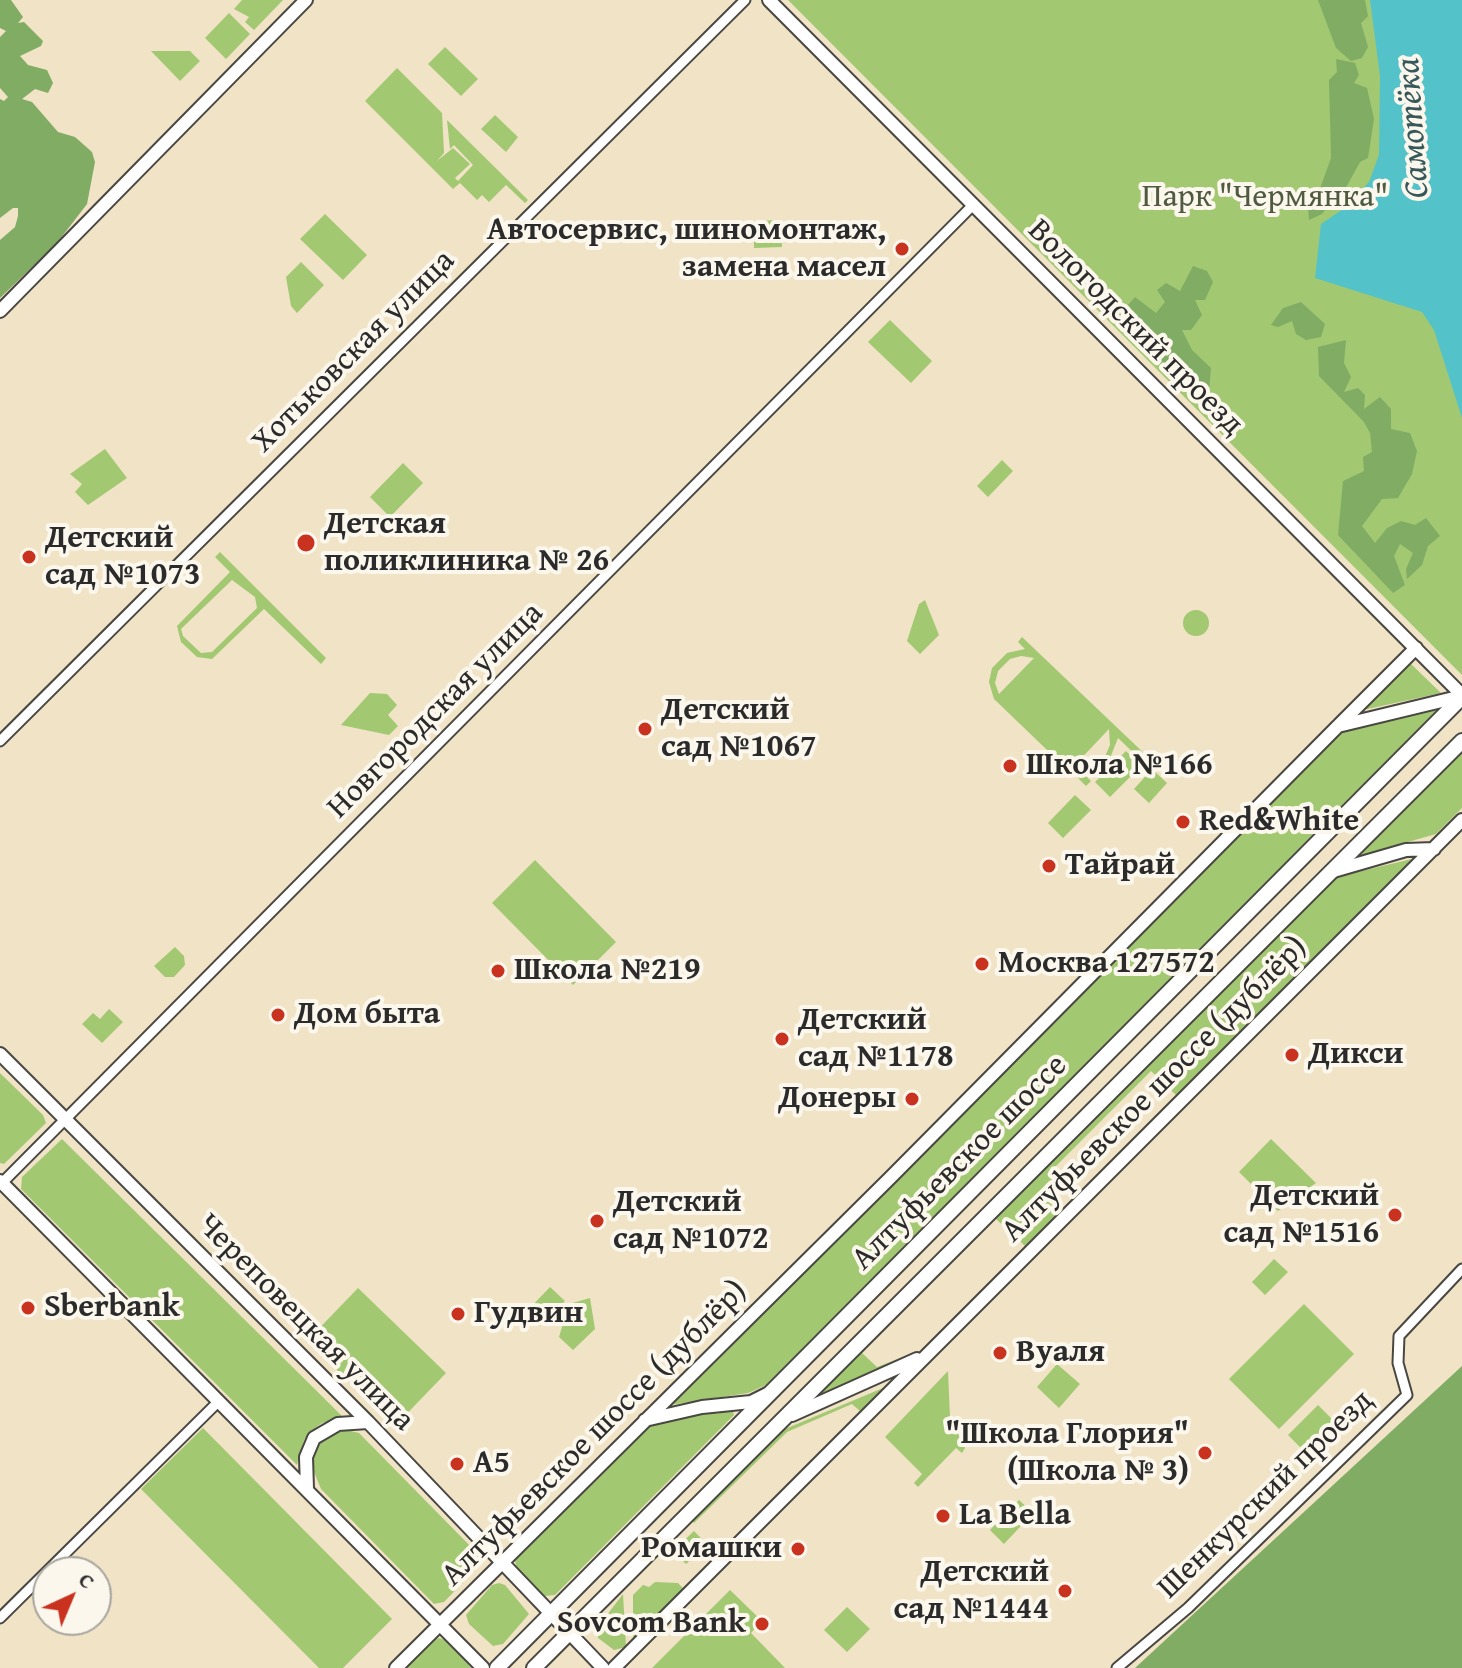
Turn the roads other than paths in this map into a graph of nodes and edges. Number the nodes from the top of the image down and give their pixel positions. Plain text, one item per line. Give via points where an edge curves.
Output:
1 (306, 0) edge
2 (745, 0) edge
3 (769, 0) edge
4 (974, 204) junction
5 (0, 311) edge
6 (1416, 648) junction
7 (1462, 696) edge
8 (1338, 726) junction
9 (0, 741) edge
10 (1462, 741) edge
11 (1462, 820) edge
12 (1434, 849) junction
13 (1330, 872) junction
14 (0, 1054) edge
15 (66, 1120) junction
16 (1, 1183) edge
17 (1462, 1269) edge
18 (927, 1355) junction
19 (777, 1389) junction
20 (219, 1401) junction
21 (785, 1418) junction
22 (644, 1420) junction
23 (368, 1422) junction
24 (307, 1489) junction
25 (502, 1561) junction
26 (551, 1615) junction
27 (0, 1618) edge
28 (440, 1624) junction
29 (569, 1633) junction
30 (396, 1668) edge
31 (483, 1668) edge
32 (497, 1668) edge
33 (534, 1668) edge
34 (603, 1668) edge
35 (614, 1668) edge
36 (1117, 1668) edge

1 - 5 street
2 - 9 street, Хотьковская улица
3 - 4 street, Вологодский проезд
4 - 6 street, Вологодский проезд
4 - 15 street, Новгородская улица
6 - 7 street, Вологодский проезд
6 - 8 street, Алтуфьевское шоссе (дублёр)
7 - 8 street
7 - 19 main road, Алтуфьевское шоссе
8 - 22 street, Алтуфьевское шоссе (дублёр)
10 - 13 main road, Алтуфьевское шоссе
11 - 12 street, Алтуфьевское шоссе (дублёр)
12 - 13 street via 1406,850
12 - 18 street, Алтуфьевское шоссе (дублёр)
13 - 21 main road, Алтуфьевское шоссе
14 - 15 street, Череповецкая улица
15 - 16 street, Новгородская улица
15 - 23 street, Череповецкая улица
16 - 20 street
17 - 36 street, Шенкурский проезд via 1399,1336 1398,1363 1407,1395 1188,1608
18 - 21 street
18 - 35 street, Алтуфьевское шоссе (дублёр)
19 - 22 street via 751,1402
19 - 26 main road, Алтуфьевское шоссе
20 - 24 street
20 - 27 street
21 - 29 main road, Алтуфьевское шоссе
22 - 25 street, Алтуфьевское шоссе (дублёр)
23 - 24 street via 338,1424 314,1438 306,1457
23 - 25 street, Череповецкая улица
24 - 28 street
25 - 26 street, Череповецкая улица
25 - 28 street, Алтуфьевское шоссе (дублёр)
26 - 29 street, Череповецкая улица
26 - 32 main road, Алтуфьевское шоссе
28 - 30 street, Алтуфьевское шоссе (дублёр)
28 - 31 street
29 - 33 main road, Алтуфьевское шоссе
29 - 34 street, Череповецкая улица

